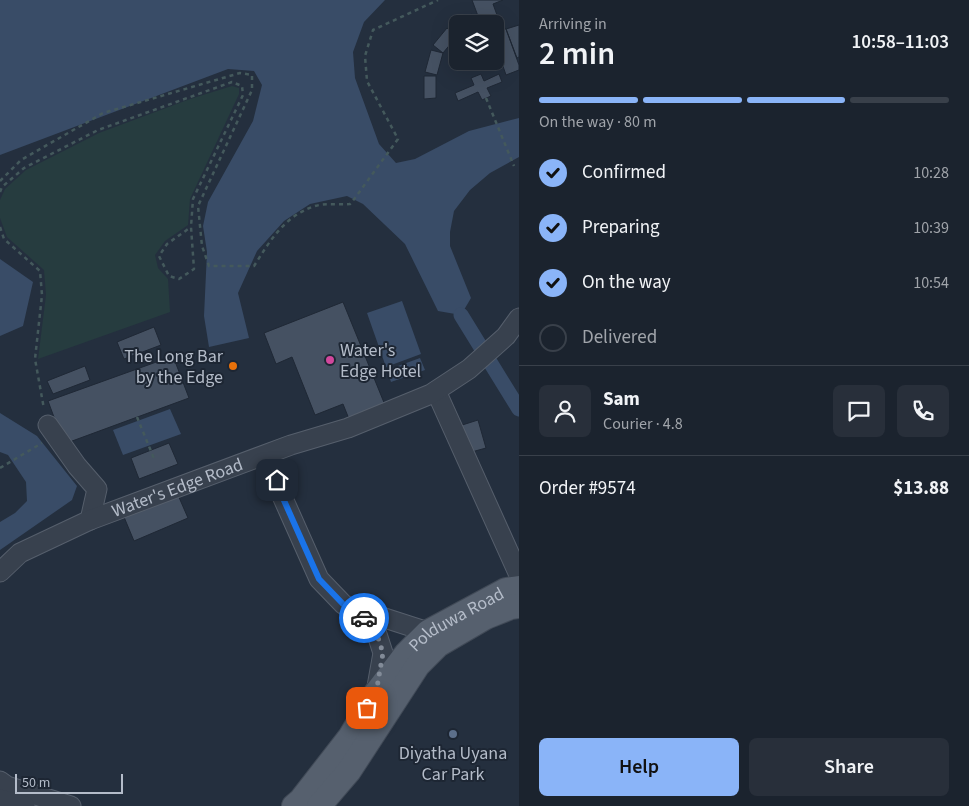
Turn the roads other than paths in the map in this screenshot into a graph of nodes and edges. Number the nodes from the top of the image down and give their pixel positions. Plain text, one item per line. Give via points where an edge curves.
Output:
1 (519, 318) edge
2 (436, 391) junction
3 (47, 433) road end
4 (277, 480) dead end
5 (90, 520) junction
6 (0, 572) edge
7 (516, 587) edge
8 (343, 604) junction
9 (374, 625) junction
10 (428, 632) junction
11 (412, 659) junction
12 (376, 693) junction
13 (358, 741) junction
14 (0, 781) edge
15 (0, 799) edge
16 (25, 806) edge
17 (71, 806) edge
18 (294, 806) edge
19 (319, 806) edge

1 - 2 street, Water's Edge Road via 506,336 469,369
2 - 5 street, Water's Edge Road via 348,428 291,445
2 - 7 street
3 - 5 street via 97,489
4 - 8 street via 319,579
5 - 6 street, Water's Edge Road via 20,553
7 - 10 main road, Polduwa Road
7 - 11 main road, Polduwa Road via 511,607 486,617
8 - 9 street
8 - 10 street
9 - 11 street
9 - 12 street via 383,653
10 - 11 main road, Polduwa Road
11 - 12 main road, Polduwa Road
11 - 13 main road, Polduwa Road
12 - 13 main road, Polduwa Road
13 - 18 main road, Polduwa Road
13 - 19 main road, Polduwa Road via 349,771
14 - 17 street
15 - 16 street

